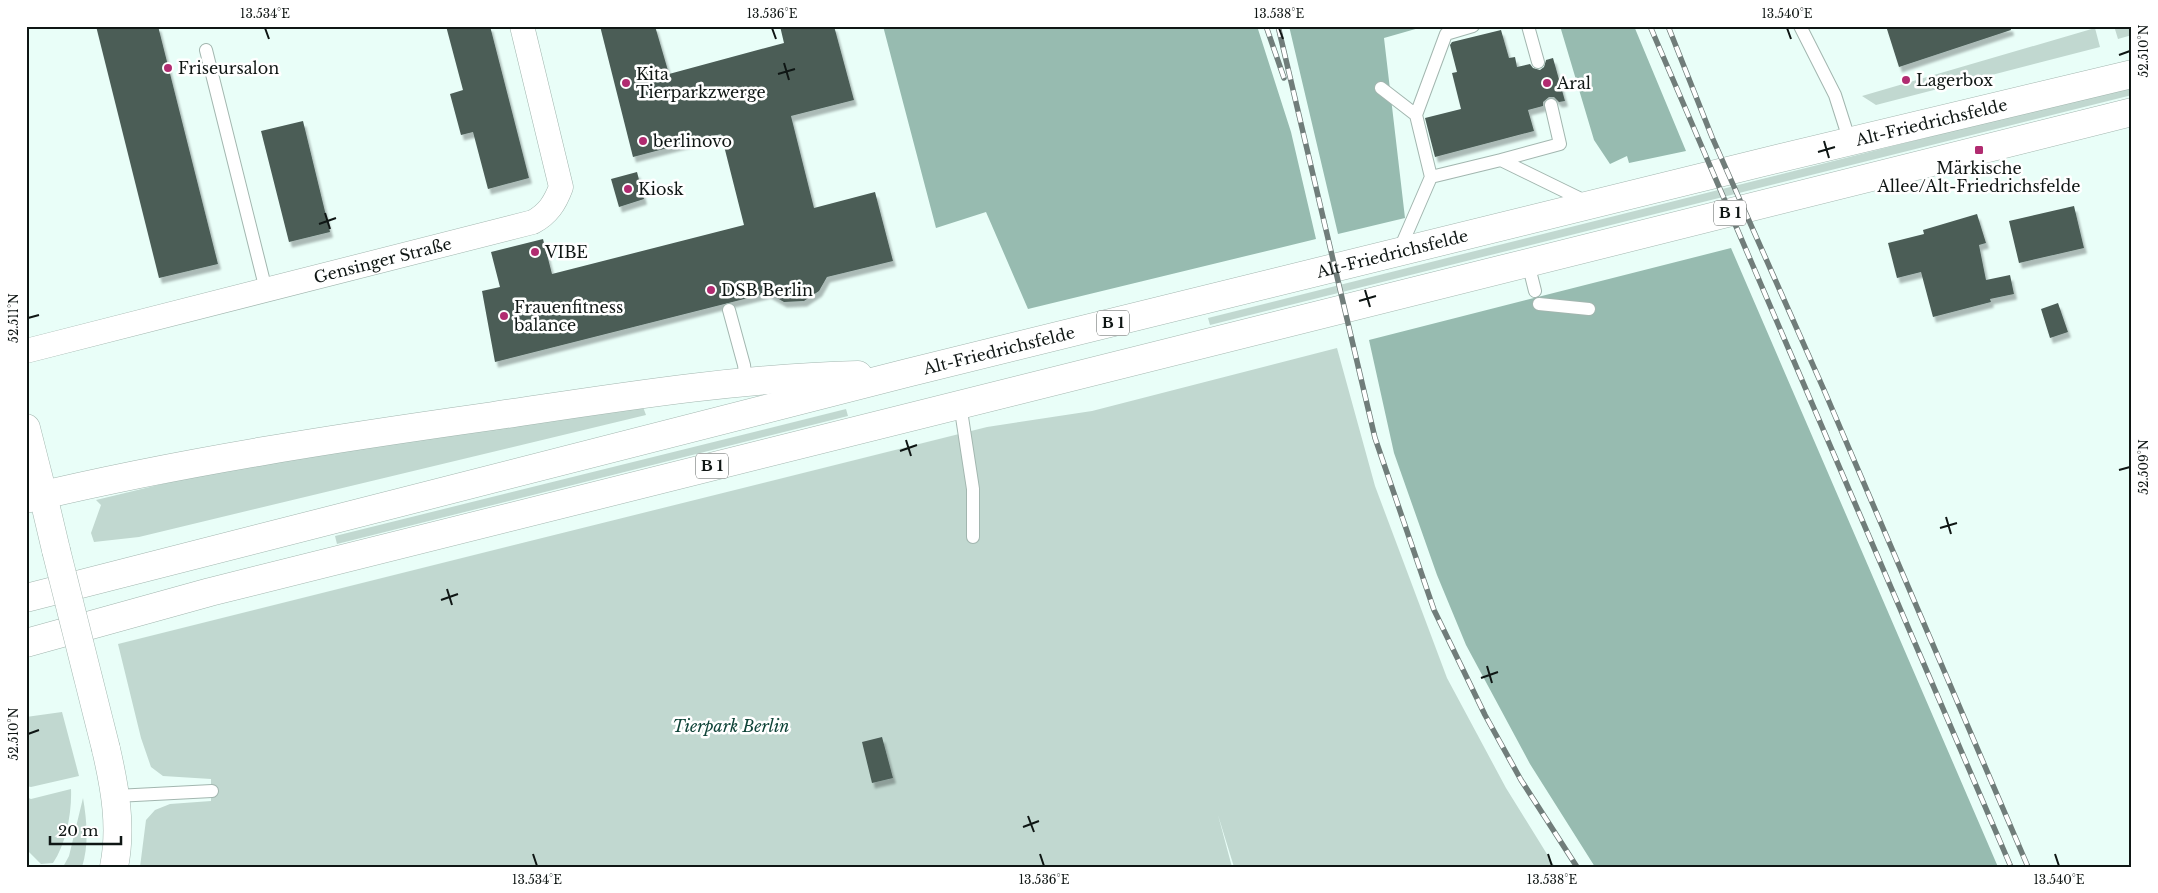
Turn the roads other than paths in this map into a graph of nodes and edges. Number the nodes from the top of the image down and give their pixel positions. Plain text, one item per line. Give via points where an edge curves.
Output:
1 (522, 26) edge
2 (1472, 26) edge
3 (1528, 26) edge
4 (1800, 26) edge
5 (206, 50) dead end
6 (1538, 62) dead end
7 (2132, 74) edge
8 (1381, 88) dead end
9 (1550, 104) dead end
10 (2132, 112) edge
11 (1416, 115) junction
12 (1850, 142) junction
13 (1501, 160) junction
14 (1431, 177) junction
15 (1593, 205) junction
16 (1398, 253) junction
17 (1528, 263) junction
18 (266, 290) junction
19 (1535, 291) dead end
20 (1539, 304) dead end
21 (1589, 309) dead end
22 (730, 310) dead end
23 (26, 350) edge
24 (907, 373) junction
25 (746, 381) junction
26 (960, 404) junction
27 (26, 428) edge
28 (35, 498) edge
29 (974, 537) dead end
30 (26, 598) edge
31 (26, 643) edge
32 (114, 786) junction
33 (212, 791) dead end
34 (114, 867) edge

1 - 18 street, Gensinger Straße via 561,187 544,216 533,222
2 - 11 lane via 1446,34
3 - 6 lane
4 - 12 lane via 1835,95
5 - 18 lane
7 - 12 main road, Alt-Friedrichsfelde / B 1
8 - 11 lane
9 - 13 lane via 1560,144
10 - 17 main road, B 1
11 - 14 lane
12 - 15 main road, Alt-Friedrichsfelde / B 1
13 - 14 lane
13 - 15 lane
14 - 16 lane
15 - 16 main road, Alt-Friedrichsfelde / B 1
16 - 24 main road, Alt-Friedrichsfelde / B 1
17 - 19 lane
17 - 26 main road, B 1
18 - 23 street, Gensinger Straße
20 - 21 lane
22 - 25 lane
24 - 25 main road
24 - 30 main road, Alt-Friedrichsfelde / B 1
25 - 28 main road via 361,435 115,479
26 - 29 lane via 973,489
26 - 31 main road, B 1 via 210,592
27 - 28 main road
28 - 32 main road, bridge via 56,550
32 - 33 lane
32 - 34 main road via 118,846

